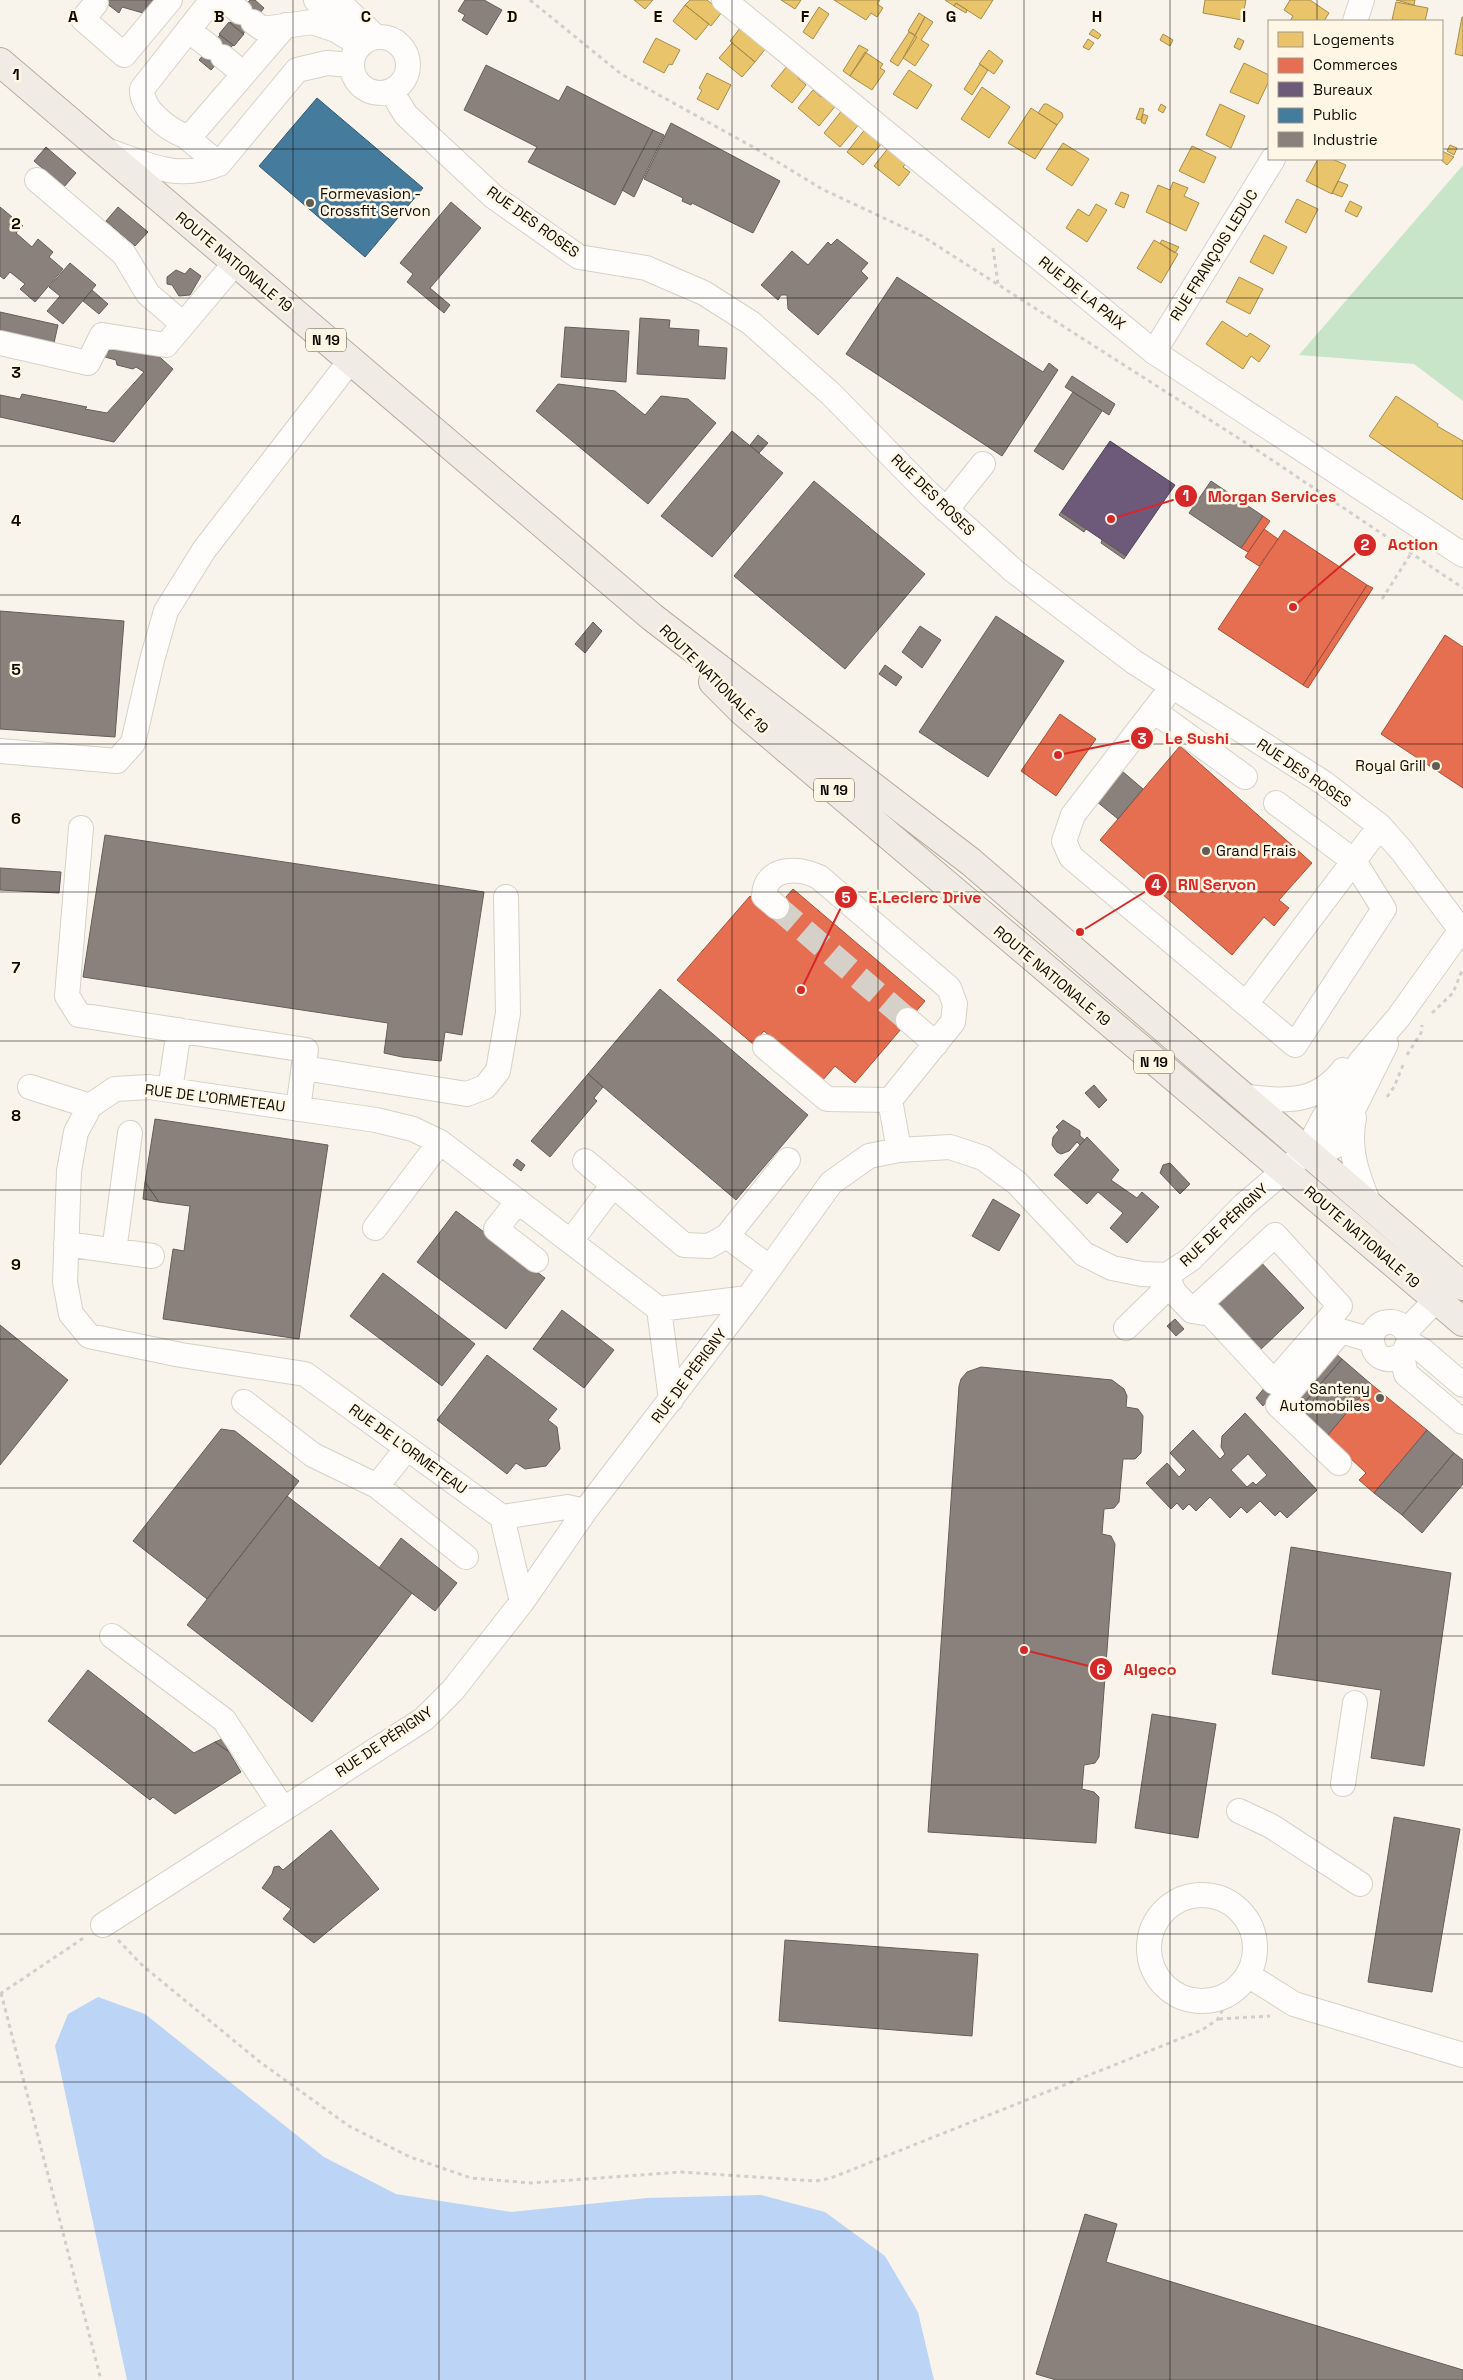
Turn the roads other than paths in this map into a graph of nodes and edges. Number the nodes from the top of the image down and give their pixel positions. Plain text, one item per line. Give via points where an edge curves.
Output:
1 (170, 0) edge
2 (212, 0) edge
3 (316, 0) edge
4 (724, 0) edge
5 (1362, 0) edge
6 (96, 3) dead end
7 (240, 11) edge
8 (1355, 20) edge
9 (286, 26) junction
10 (188, 30) junction
11 (363, 49) junction
12 (0, 62) edge
13 (244, 74) junction
14 (391, 91) junction
15 (185, 136) junction
16 (102, 149) junction
17 (1272, 160) edge
18 (219, 164) junction
19 (37, 180) dead end
20 (235, 263) junction
21 (183, 324) junction
22 (0, 343) edge
23 (1154, 352) junction
24 (350, 360) junction
25 (983, 464) dead end
26 (946, 510) junction
27 (1463, 555) edge
28 (652, 617) junction
29 (1172, 687) junction
30 (1154, 711) junction
31 (0, 751) edge
32 (1246, 777) dead end
33 (1276, 803) dead end
34 (1380, 826) junction
35 (81, 828) dead end
36 (1354, 861) junction
37 (506, 897) dead end
38 (777, 907) tunnel mouth
39 (1462, 930) edge
40 (1246, 1004) junction
41 (1398, 1018) junction
42 (908, 1020) tunnel mouth
43 (179, 1030) junction
44 (936, 1044) junction
45 (765, 1047) dead end
46 (304, 1068) junction
47 (30, 1088) dead end
48 (170, 1090) junction
49 (1241, 1096) junction
50 (890, 1100) junction
51 (1356, 1104) junction
52 (90, 1106) junction
53 (298, 1108) junction
54 (130, 1133) dead end
55 (440, 1142) junction
56 (899, 1150) junction
57 (1306, 1152) junction
58 (788, 1160) dead end
59 (585, 1161) dead end
60 (1284, 1171) junction
61 (613, 1185) junction
62 (518, 1201) junction
63 (1370, 1209) junction
64 (375, 1228) dead end
65 (727, 1236) junction
66 (570, 1241) junction
67 (66, 1244) junction
68 (114, 1251) junction
69 (152, 1256) dead end
70 (536, 1260) dead end
71 (770, 1268) junction
72 (1167, 1275) junction
73 (1463, 1286) edge
74 (748, 1298) junction
75 (1436, 1300) junction
76 (659, 1309) junction
77 (1192, 1311) junction
78 (1463, 1322) edge
79 (1126, 1328) dead end
80 (1406, 1343) junction
81 (1463, 1385) edge
82 (671, 1400) junction
83 (244, 1402) dead end
84 (1463, 1422) edge
85 (407, 1448) junction
86 (1339, 1462) dead end
87 (377, 1486) junction
88 (585, 1511) junction
89 (502, 1517) junction
90 (466, 1557) dead end
91 (522, 1602) junction
92 (112, 1636) dead end
93 (1355, 1703) dead end
94 (1343, 1784) dead end
95 (283, 1809) junction
96 (1239, 1811) dead end
97 (1360, 1884) dead end
98 (103, 1925) road end
99 (1240, 1983) junction
100 (1463, 2055) edge

1 - 6 street via 124,55 83,19
2 - 10 street
3 - 11 street via 346,9
4 - 23 street, RUE DE LA PAIX
5 - 8 street
7 - 9 street via 263,29
9 - 11 street via 312,22 336,30
9 - 13 street
10 - 13 street
10 - 15 street via 142,89 146,107
11 - 14 street via 358,82 365,89 383,93
11 - 14 street via 394,40 401,46 408,62 405,79
11 - 18 street via 298,70
12 - 16 main road, ROUTE NATIONALE 19 / N 19
13 - 15 street via 193,133
14 - 26 street, RUE DES ROSES via 406,116 494,196 579,257 646,268 704,293 751,323 831,394
15 - 18 street
16 - 18 street via 170,172 204,170
16 - 20 main road, ROUTE NATIONALE 19 / N 19
17 - 23 street, RUE FRANÇOIS LEDUC
19 - 21 street via 124,254 148,294
20 - 21 street
20 - 24 main road, ROUTE NATIONALE 19 / N 19
21 - 22 street via 166,345 102,335 88,363
23 - 27 street, RUE DE LA PAIX
24 - 28 main road, ROUTE NATIONALE 19 / N 19
24 - 31 street via 204,550 166,611 133,744 117,761
25 - 26 street
26 - 29 street, RUE DES ROSES via 1014,571
28 - 49 main road, ROUTE NATIONALE 19 / N 19 via 970,862
28 - 60 main road, ROUTE NATIONALE 19 / N 19 via 742,711
29 - 30 street
29 - 34 street, RUE DES ROSES via 1324,783
30 - 32 street
30 - 40 street via 1073,815 1064,841 1071,857
33 - 36 street
34 - 36 street
34 - 39 street, RUE DES ROSES
35 - 43 street via 66,996 79,1015
36 - 40 street
36 - 40 street via 1384,909 1295,1045
37 - 46 street via 508,1013 498,1071 486,1087 467,1094
38 - 44 street via 764,896 769,878 779,872 809,872 820,877 949,988 955,1004 953,1022
39 - 41 street
41 - 49 street via 1368,1038 1339,1076 1322,1091 1275,1101
41 - 51 street
41 - 57 street via 1361,1061 1323,1119
42 - 44 street
43 - 46 street via 306,1050
43 - 48 street
44 - 50 street
45 - 50 street via 827,1099
46 - 53 street
47 - 52 street
48 - 52 street, RUE DE L'ORMETEAU via 149,1087 116,1089
48 - 53 street, RUE DE L'ORMETEAU
49 - 57 main road, ROUTE NATIONALE 19 / N 19
50 - 56 street
51 - 57 street via 1335,1146 1324,1152
51 - 63 street via 1351,1130 1353,1157
52 - 67 street, RUE DE L'ORMETEAU via 76,1132 69,1171
53 - 55 street, RUE DE L'ORMETEAU via 376,1120 413,1129
54 - 68 street
55 - 62 street, RUE DE L'ORMETEAU
55 - 64 street
56 - 71 street, RUE DE PÉRIGNY via 869,1156 831,1183
56 - 72 street, RUE DE PÉRIGNY via 950,1148 983,1158 1017,1183 1084,1254 1112,1268
57 - 60 street, RUE DE PÉRIGNY
57 - 63 main road, ROUTE NATIONALE 19 / N 19
58 - 65 street
59 - 61 street
60 - 72 street, RUE DE PÉRIGNY via 1244,1205 1191,1259
60 - 75 main road, ROUTE NATIONALE 19 / N 19
61 - 65 street via 684,1245 709,1246
61 - 66 street
62 - 66 street, RUE DE L'ORMETEAU
62 - 70 street via 496,1229
63 - 73 main road, ROUTE NATIONALE 19 / N 19
65 - 71 street
66 - 76 street, RUE DE L'ORMETEAU
67 - 68 street
67 - 85 street, RUE DE L'ORMETEAU via 65,1282 71,1314 89,1336 181,1355 305,1374
68 - 69 street
71 - 74 street, RUE DE PÉRIGNY
72 - 77 street via 1174,1292
72 - 79 street via 1161,1294
74 - 76 street
74 - 82 street, RUE DE PÉRIGNY
75 - 78 main road, ROUTE NATIONALE 19 / N 19
75 - 80 street
76 - 82 street
77 - 77 street via 1211,1314 1274,1382 1340,1306 1275,1235
80 - 81 street via 1422,1350
80 - 84 street via 1406,1374
80 - 86 street via 1397,1323 1386,1322 1376,1329 1372,1340 1340,1331 1278,1405
82 - 88 street, RUE DE PÉRIGNY
83 - 87 street via 313,1455
85 - 87 street
85 - 89 street, RUE DE L'ORMETEAU
87 - 90 street
88 - 89 street via 567,1507
88 - 91 street, RUE DE PÉRIGNY
89 - 91 street
91 - 95 street, RUE DE PÉRIGNY via 453,1690 424,1719
92 - 95 street via 224,1720
93 - 94 street
95 - 98 street, RUE DE PÉRIGNY
96 - 97 street via 1272,1826
99 - 99 street via 1253,1963 1254,1938 1243,1914 1214,1897 1197,1896 1181,1899 1163,1912 1152,1931 1149,1953 1151,1964 1162,1983 1190,2000 1212,2000
99 - 100 street via 1294,2004

